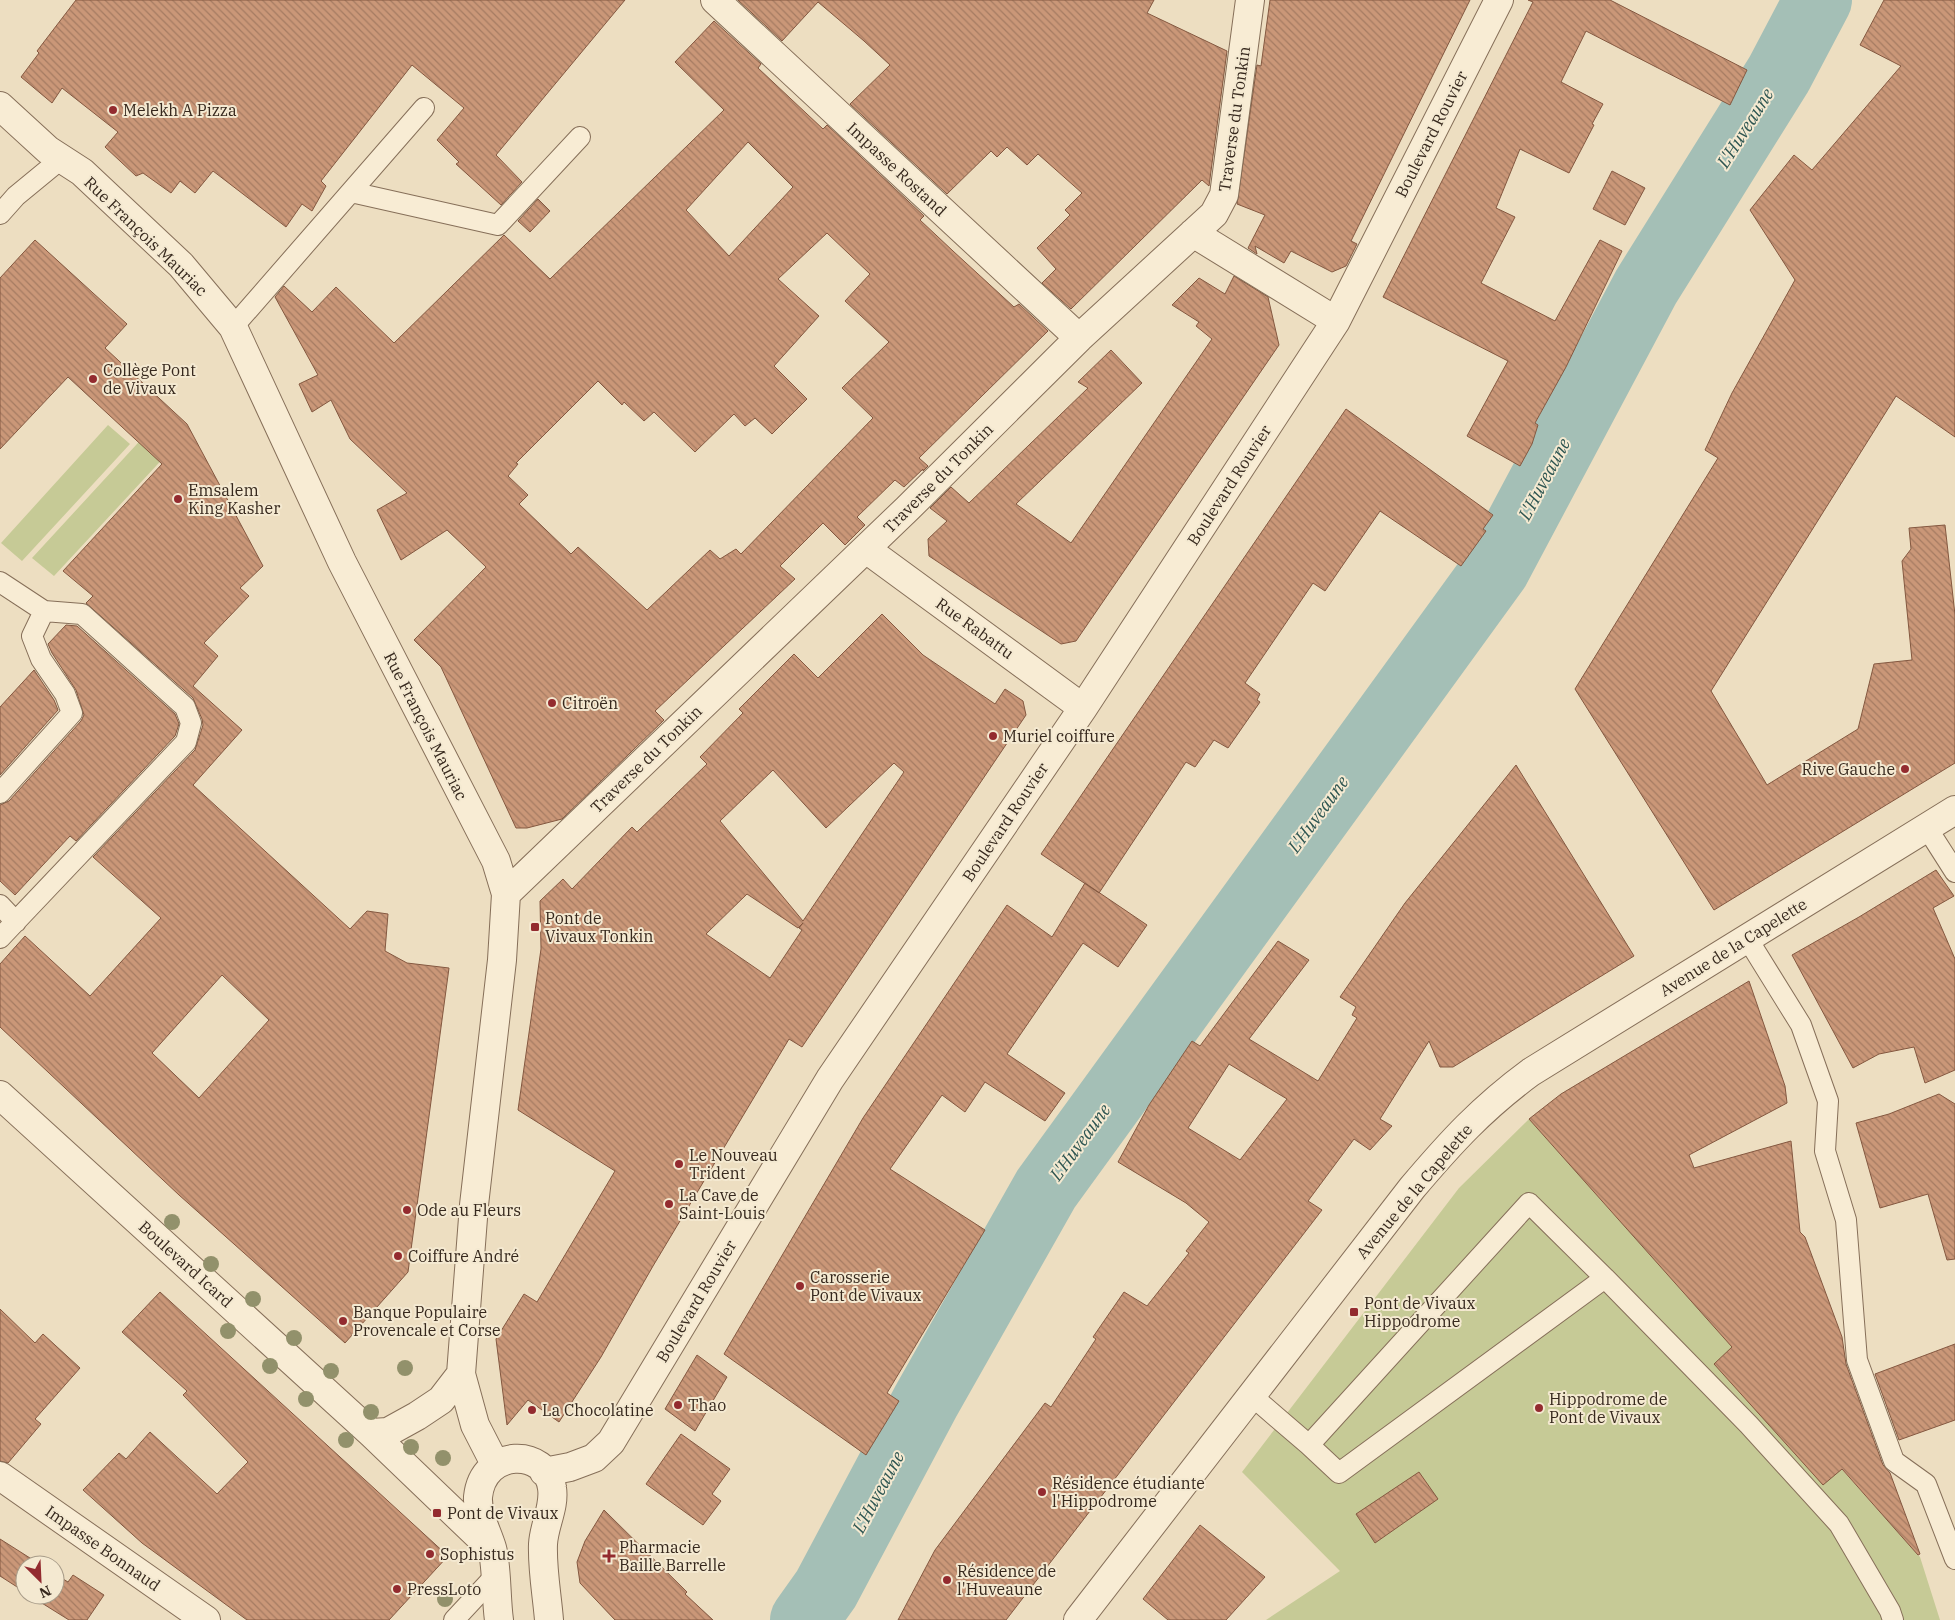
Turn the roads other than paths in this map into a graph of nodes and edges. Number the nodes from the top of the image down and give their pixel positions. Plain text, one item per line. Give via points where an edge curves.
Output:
1 (716, 0) edge
2 (1250, 0) edge
3 (1498, 0) edge
4 (0, 106) edge
5 (424, 108) dead end
6 (580, 137) dead end
7 (61, 159) junction
8 (351, 192) junction
9 (0, 214) edge
10 (1192, 233) junction
11 (1336, 321) junction
12 (233, 327) junction
13 (1079, 338) junction
14 (866, 549) junction
15 (0, 582) edge
16 (44, 611) junction
17 (1083, 708) junction
18 (0, 793) edge
19 (1955, 810) edge
20 (1927, 828) junction
21 (1955, 872) edge
22 (506, 894) junction
23 (0, 906) edge
24 (16, 922) junction
25 (0, 938) edge
26 (1748, 938) junction
27 (0, 1095) edge
28 (1604, 1278) junction
29 (460, 1374) junction
30 (1252, 1396) junction
31 (371, 1433) junction
32 (1309, 1445) junction
33 (495, 1464) junction
34 (544, 1472) junction
35 (0, 1476) edge
36 (492, 1549) junction
37 (1955, 1559) edge
38 (494, 1577) junction
39 (206, 1620) edge
40 (454, 1620) edge
41 (498, 1620) edge
42 (549, 1620) edge
43 (1078, 1620) edge
44 (1893, 1620) edge

1 - 13 street, Impasse Rostand
2 - 10 street, Traverse du Tonkin via 1224,195 1214,214
3 - 11 street, Boulevard Rouvier
4 - 7 street, Rue François Mauriac
5 - 8 lane
6 - 8 lane via 498,225
7 - 9 lane via 16,196
7 - 12 street, Rue François Mauriac via 82,172 181,265
8 - 12 lane
10 - 11 street
10 - 13 street, Traverse du Tonkin
11 - 17 street, Boulevard Rouvier
12 - 22 street, Rue François Mauriac via 342,562 496,861
13 - 14 street, Traverse du Tonkin
14 - 17 street, Rue Rabattu
14 - 22 street, Traverse du Tonkin
15 - 16 lane
16 - 18 lane via 32,636 41,660 65,694 72,713
16 - 24 lane via 82,614 185,707 192,724 186,742
17 - 34 street, Boulevard Rouvier via 830,1079 611,1442 594,1458
19 - 20 street, Avenue de la Capelette
20 - 21 lane
20 - 26 street, Avenue de la Capelette
22 - 29 street, Rue François Mauriac
23 - 24 lane
24 - 25 lane
26 - 30 street, Avenue de la Capelette via 1531,1072 1495,1098 1459,1133 1412,1188
26 - 37 lane via 1801,1025 1828,1101 1825,1151 1846,1220 1857,1360 1894,1461 1926,1484
27 - 31 street, Boulevard Icard
28 - 32 lane via 1339,1473
28 - 32 lane via 1529,1203
28 - 44 lane via 1750,1426 1839,1524
29 - 31 street via 440,1400 417,1416 388,1432
29 - 33 street, Rue François Mauriac via 475,1425
30 - 32 lane
30 - 43 street, Avenue de la Capelette
31 - 36 street, Boulevard Icard
33 - 34 street via 514,1458 529,1459
33 - 36 street via 483,1477 478,1497
34 - 42 street via 552,1486 552,1504 545,1524 543,1545
35 - 39 street, Impasse Bonnaud
36 - 38 street
38 - 40 lane
38 - 41 street

